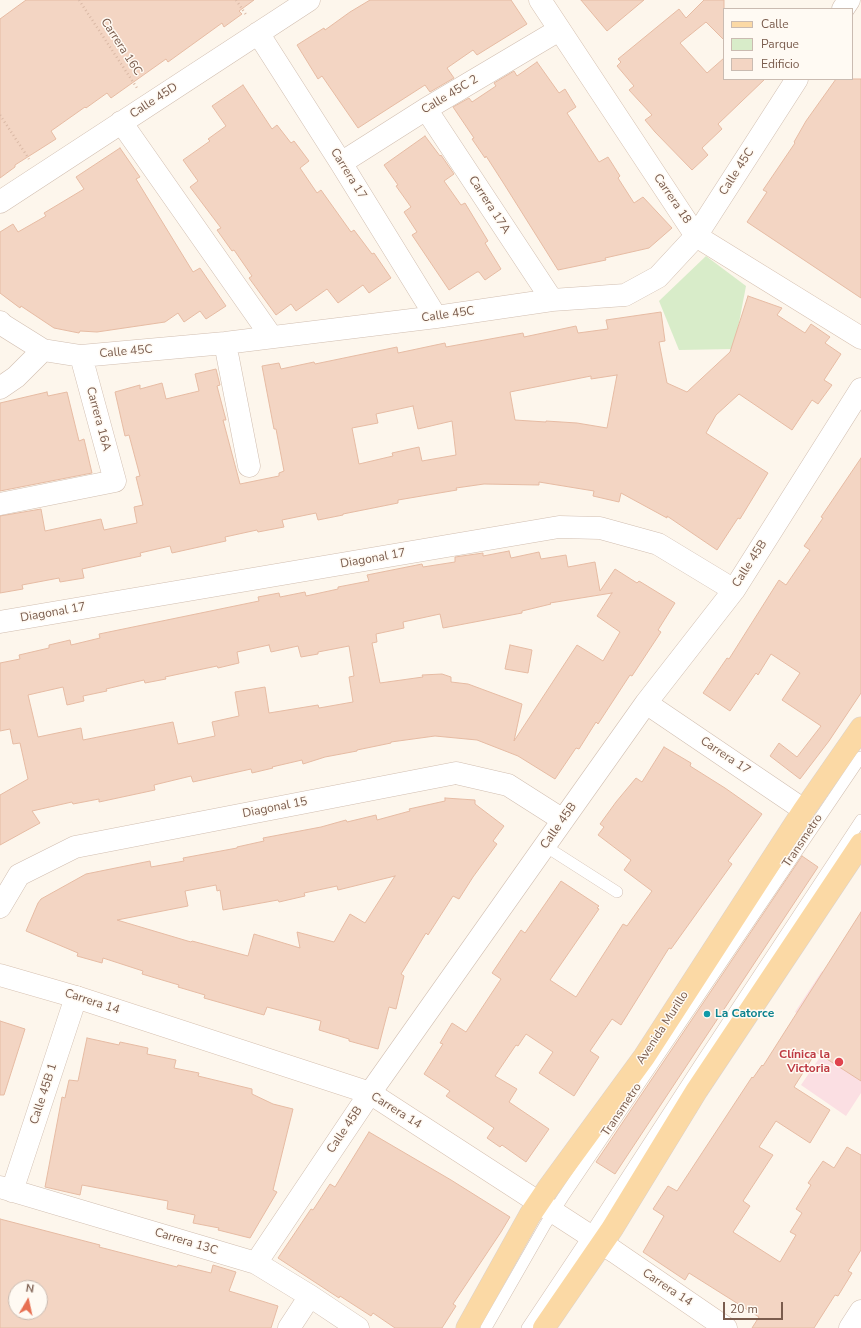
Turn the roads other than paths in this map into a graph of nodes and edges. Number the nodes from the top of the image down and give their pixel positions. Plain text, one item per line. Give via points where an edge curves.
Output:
1 (309, 0) edge
2 (540, 0) edge
3 (559, 30) junction
4 (258, 33) junction
5 (797, 80) edge
6 (426, 109) junction
7 (121, 122) junction
8 (341, 163) junction
9 (0, 202) edge
10 (696, 236) junction
11 (552, 300) junction
12 (436, 317) junction
13 (0, 322) edge
14 (271, 336) junction
15 (861, 338) edge
16 (225, 343) junction
17 (43, 350) junction
18 (81, 356) junction
19 (0, 388) edge
20 (861, 389) edge
21 (249, 466) dead end
22 (0, 504) edge
23 (734, 590) junction
24 (0, 622) edge
25 (646, 703) junction
26 (861, 728) edge
27 (861, 757) edge
28 (804, 810) junction
29 (563, 820) junction
30 (861, 820) edge
31 (861, 844) edge
32 (545, 846) junction
33 (617, 892) dead end
34 (0, 907) edge
35 (0, 975) edge
36 (76, 997) junction
37 (370, 1093) junction
38 (6, 1189) edge
39 (546, 1207) junction
40 (595, 1239) junction
41 (256, 1263) junction
42 (310, 1296) junction
43 (861, 1311) edge
44 (289, 1328) edge
45 (358, 1328) edge
46 (467, 1328) edge
47 (486, 1328) edge
48 (527, 1328) edge
49 (544, 1328) edge
50 (726, 1328) edge
51 (850, 1328) edge

1 - 4 street, Calle 45D
2 - 3 street, Carrera 18
3 - 6 street, Calle 45C 2
3 - 10 street, Carrera 18
4 - 7 street, Calle 45D
4 - 8 street, Carrera 17
5 - 10 street, Calle 45C
6 - 8 street, Calle 45C 2
6 - 11 street, Carrera 17A
7 - 9 street, Calle 45D
7 - 14 street
8 - 12 street, Carrera 17
10 - 11 street, Calle 45C via 658,277 625,295
10 - 15 street, Carrera 18
11 - 12 street, Calle 45C
12 - 14 street, Calle 45C
13 - 17 street, Calle 45C
14 - 16 street, Calle 45C
16 - 18 street, Calle 45C
16 - 21 street
17 - 18 street, Calle 45C
17 - 19 street via 16,377
18 - 22 street, Carrera 16A via 116,482
20 - 23 street, Calle 45B
23 - 24 street, Diagonal 17 via 658,544 600,528 559,527
23 - 25 street, Calle 45B
25 - 28 street, Carrera 17
25 - 29 street, Calle 45B
26 - 28 main road, Avenida Murillo
27 - 39 lane, Transmetro
28 - 39 main road, Avenida Murillo
29 - 32 street, Calle 45B
29 - 34 street, Diagonal 15 via 508,786 456,773 75,847 19,875
30 - 40 lane via 698,1067
31 - 40 main road
32 - 33 lane
32 - 37 street, Calle 45B
35 - 36 street, Carrera 14
36 - 37 street, Carrera 14
36 - 38 street, Calle 45B 1
37 - 39 street, Carrera 14
37 - 41 street, Calle 45B
38 - 41 street, Carrera 13C
39 - 40 street, Carrera 14
39 - 46 main road, Avenida Murillo
39 - 47 lane, Transmetro
40 - 48 lane
40 - 49 main road
40 - 50 street, Carrera 14
41 - 42 street, Carrera 13C
42 - 44 street
42 - 45 street, Carrera 13C
43 - 51 street

